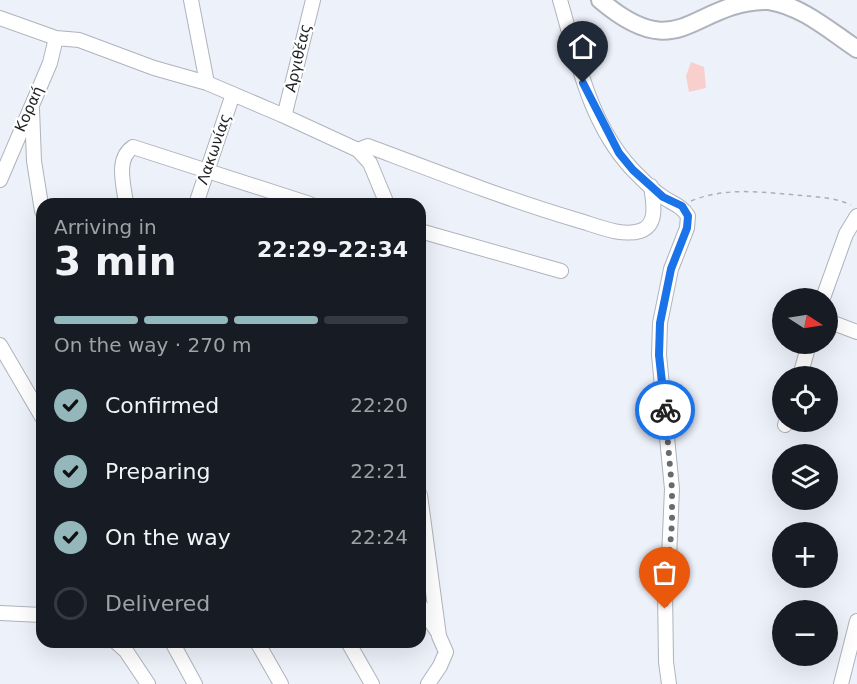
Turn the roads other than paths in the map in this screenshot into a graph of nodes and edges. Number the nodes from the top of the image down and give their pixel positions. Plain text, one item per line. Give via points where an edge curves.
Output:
1 (191, 0) edge
2 (313, 0) edge
3 (560, 0) edge
4 (600, 0) edge
5 (730, 2) edge
6 (785, 2) edge
7 (0, 18) edge
8 (56, 38) junction
9 (857, 49) edge
10 (207, 83) junction
11 (233, 94) junction
12 (33, 102) junction
13 (282, 115) junction
14 (358, 150) junction
15 (206, 171) junction
16 (0, 180) edge
17 (651, 186) junction
18 (40, 198) edge
19 (125, 198) edge
20 (197, 198) edge
21 (277, 198) edge
22 (385, 198) edge
23 (855, 211) edge
24 (426, 233) edge
25 (561, 272) dead end
26 (827, 288) edge
27 (838, 325) edge
28 (857, 332) edge
29 (0, 345) edge
30 (36, 407) edge
31 (426, 540) edge
32 (0, 613) edge
33 (36, 615) edge
34 (426, 615) edge
35 (857, 621) edge
36 (439, 636) junction
37 (123, 648) edge
38 (175, 648) edge
39 (260, 648) edge
40 (351, 648) edge
41 (148, 684) edge
42 (195, 684) edge
43 (281, 684) edge
44 (372, 684) edge
45 (428, 684) edge
46 (669, 684) edge
47 (841, 684) edge

1 - 10 street
2 - 13 street, Αργιθέας
3 - 17 street via 583,83 619,153
4 - 5 main road via 633,22 657,30 682,26
5 - 6 main road
6 - 9 main road
7 - 8 street
8 - 10 street via 79,40
8 - 12 street, Κοραή
10 - 11 street
11 - 13 street
11 - 15 street, Λακωνίας
12 - 16 street, Κοραή
12 - 18 street via 34,161
13 - 14 street
14 - 17 street via 368,146 524,204 615,231 640,231 647,227 653,217
14 - 22 street via 370,163
15 - 19 street via 133,147 121,161
15 - 20 street, Λακωνίας
15 - 21 street
17 - 46 street via 682,206 688,216 671,269 660,323 659,355 672,489 665,590
23 - 26 street
24 - 25 street
27 - 28 street
29 - 30 street
31 - 36 street
32 - 33 street
34 - 36 street
35 - 47 street
36 - 45 street via 446,651
37 - 41 street
38 - 42 street
39 - 43 street
40 - 44 street

